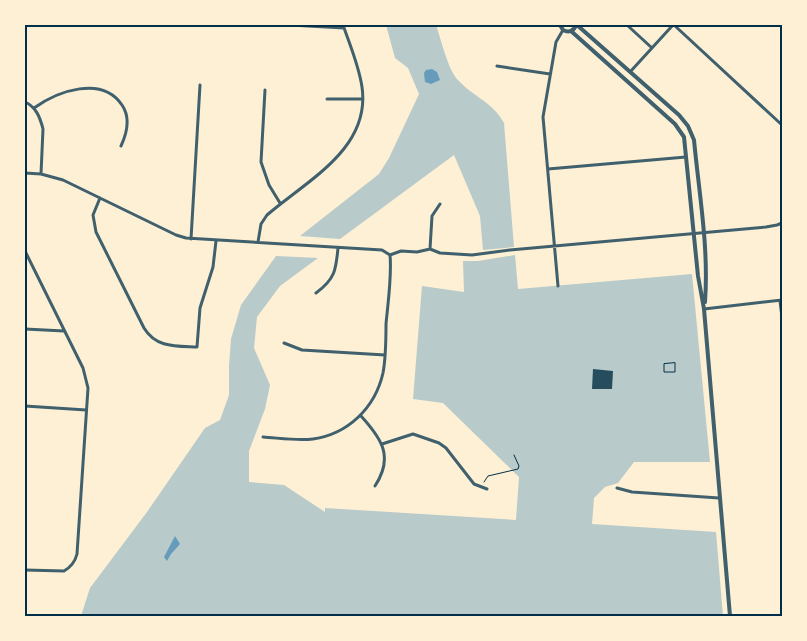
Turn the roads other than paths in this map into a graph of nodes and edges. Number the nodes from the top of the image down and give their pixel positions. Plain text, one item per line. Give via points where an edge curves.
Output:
1 (290, 25) edge
2 (560, 25) edge
3 (576, 25) edge
4 (627, 25) edge
5 (674, 25) edge
6 (343, 27) edge
7 (563, 30) junction
8 (571, 31) junction
9 (652, 48) junction
10 (497, 66) dead end
11 (630, 72) junction
12 (550, 74) junction
13 (200, 85) dead end
14 (265, 90) dead end
15 (327, 99) dead end
16 (363, 99) junction
17 (25, 102) edge
18 (34, 108) junction
19 (782, 125) edge
20 (121, 146) dead end
21 (687, 157) junction
22 (548, 169) junction
23 (25, 173) edge
24 (41, 174) junction
25 (100, 198) junction
26 (280, 203) junction
27 (440, 204) dead end
28 (782, 222) edge
29 (703, 233) junction
30 (694, 234) junction
31 (191, 239) junction
32 (216, 241) junction
33 (258, 242) junction
34 (555, 246) junction
35 (338, 248) junction
36 (430, 249) junction
37 (25, 251) edge
38 (390, 255) junction
39 (558, 286) dead end
40 (316, 293) dead end
41 (781, 301) edge
42 (704, 309) junction
43 (782, 318) edge
44 (25, 329) edge
45 (65, 331) junction
46 (284, 342) dead end
47 (385, 355) junction
48 (25, 406) edge
49 (86, 410) junction
50 (361, 416) junction
51 (263, 437) dead end
52 (382, 444) junction
53 (375, 486) dead end
54 (617, 488) dead end
55 (487, 489) dead end
56 (719, 498) junction
57 (25, 570) edge
58 (730, 616) edge

1 - 6 street
2 - 7 street
3 - 8 street
3 - 11 street
4 - 9 street
5 - 9 street
5 - 19 street
6 - 16 street via 361,80
7 - 8 street
7 - 12 street via 556,42
8 - 21 street via 679,128
9 - 11 street
10 - 12 street
11 - 29 street via 685,121 691,131
12 - 22 street via 543,117
13 - 31 street
14 - 26 street via 261,162 271,190
15 - 16 street
16 - 26 street via 357,128 344,150
17 - 18 street
18 - 20 street via 48,98 71,91 95,89 110,93 121,103 126,115 127,132
18 - 24 street via 43,129
21 - 22 street
21 - 30 street
22 - 34 street
23 - 24 street
24 - 25 street via 63,180
25 - 31 street via 176,235
25 - 32 street via 93,215 96,232 147,334 163,344 197,347 200,308 214,267
26 - 33 street via 263,220
27 - 36 street via 432,216
28 - 29 street via 773,226
29 - 30 street
29 - 42 street
30 - 34 street
30 - 42 street
31 - 32 street
32 - 33 street
33 - 35 street
34 - 36 street via 472,255 440,253
34 - 39 street
35 - 38 street via 382,250
35 - 40 street via 334,275
36 - 38 street
37 - 45 street
38 - 47 street
41 - 42 street
41 - 43 street
42 - 56 street
44 - 45 street
45 - 49 street via 86,375
46 - 47 street via 302,350
47 - 50 street via 378,390
48 - 49 street
49 - 57 street via 75,560 64,571
50 - 51 street via 339,431 322,437
50 - 52 street
52 - 53 street via 385,465
52 - 55 street via 413,434 439,443 474,484
54 - 56 street via 632,492
56 - 58 street

